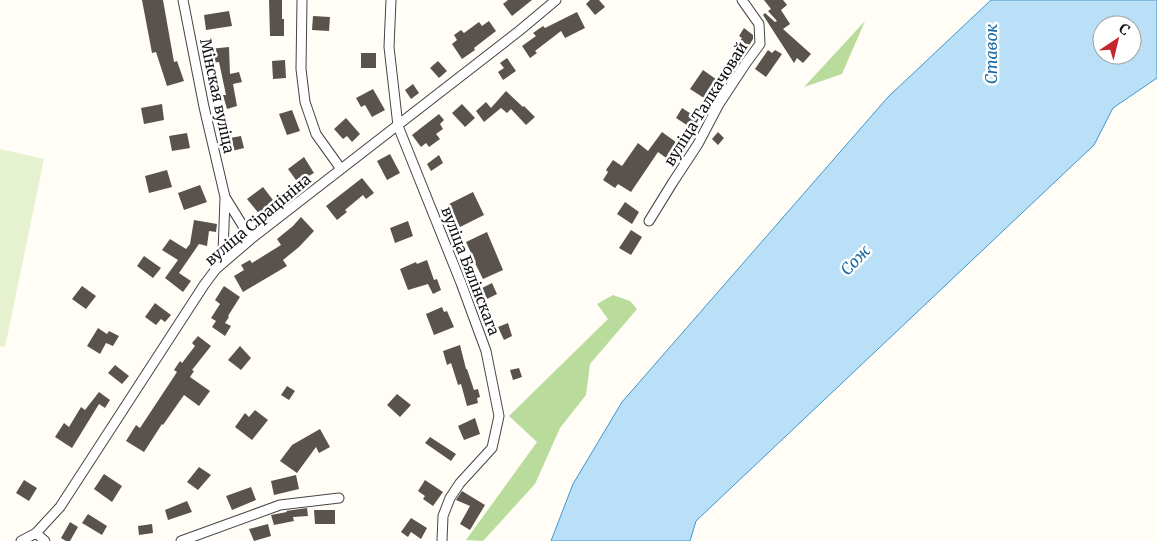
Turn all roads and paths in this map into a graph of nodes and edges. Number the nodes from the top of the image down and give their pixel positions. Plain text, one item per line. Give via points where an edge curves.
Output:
1 (183, 0) edge
2 (302, 0) edge
3 (391, 0) edge
4 (556, 0) edge
5 (742, 0) edge
6 (398, 126) junction
7 (341, 169) junction
8 (224, 197) junction
9 (649, 221) dead end
10 (252, 239) junction
11 (216, 269) junction
12 (339, 498) dead end
13 (36, 533) junction
14 (21, 541) edge
15 (45, 541) edge
16 (180, 541) edge
17 (442, 541) edge

1 - 8 street, Мінская вуліца
2 - 7 street via 301,69 305,102 316,134
3 - 6 street, вуліца Бялінскага via 389,47
4 - 6 street, вуліца Сірацініна
5 - 9 street, вуліца Талкачовай via 759,24 760,44 719,104 698,144
6 - 7 street, вуліца Сірацініна
6 - 17 street, вуліца Бялінскага via 486,351 499,416 492,448 450,498 444,516
7 - 10 street, вуліца Сірацініна
8 - 10 street, Мінская вуліца
8 - 11 street, Мінская вуліца via 223,253
10 - 11 street, вуліца Сірацініна
11 - 13 street, вуліца Сірацініна via 60,507
12 - 16 street via 280,505
13 - 14 street, вуліца Сірацініна
13 - 15 street

